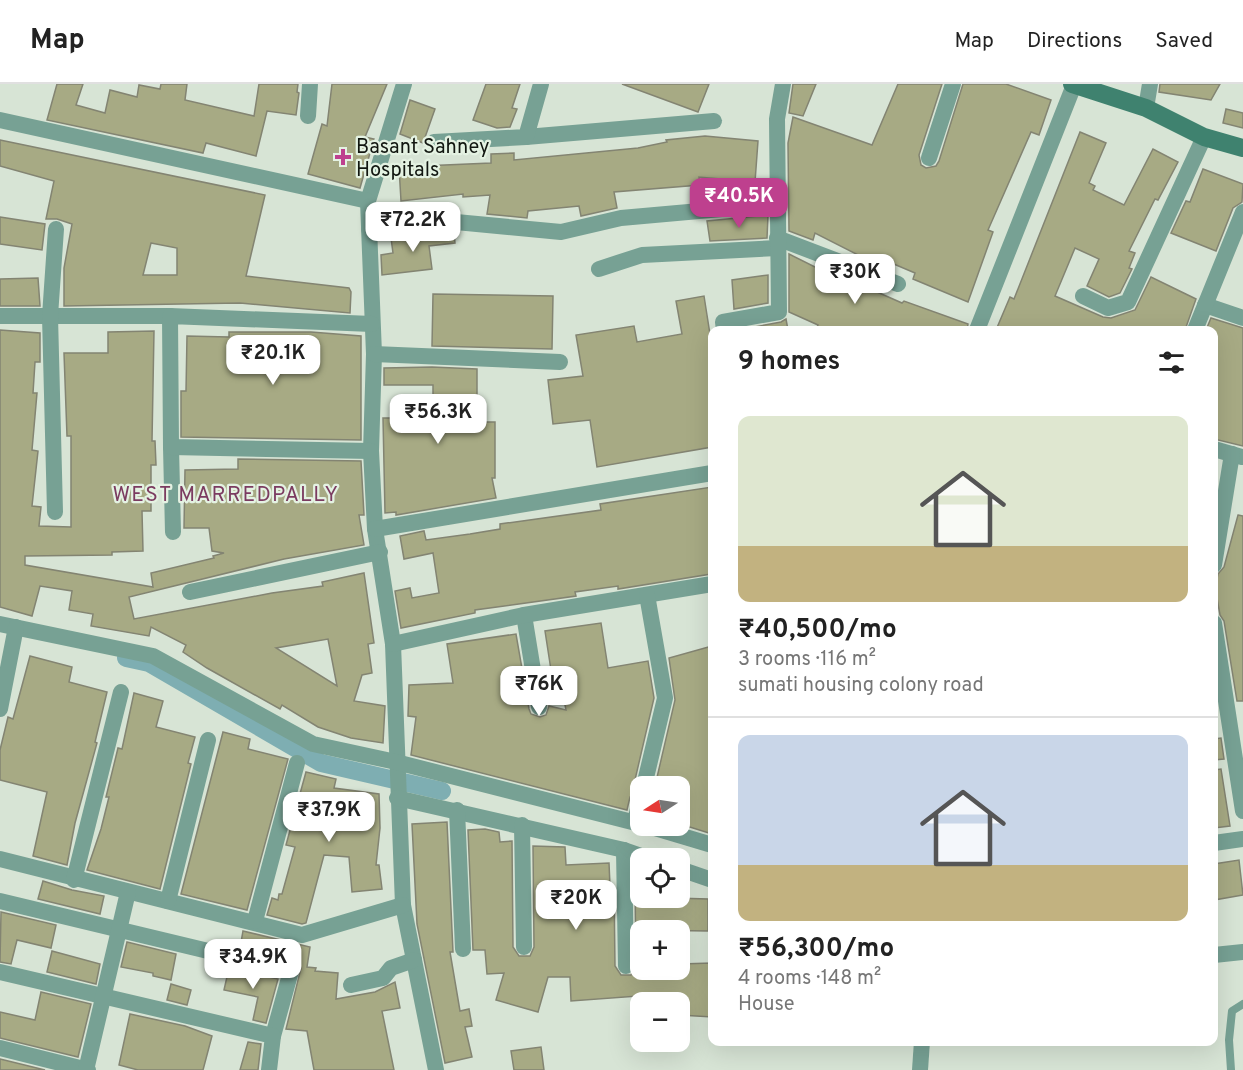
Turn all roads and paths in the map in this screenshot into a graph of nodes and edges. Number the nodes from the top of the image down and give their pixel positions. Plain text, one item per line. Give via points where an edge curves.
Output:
1 (310, 84) edge
2 (404, 84) edge
3 (541, 84) edge
4 (783, 84) edge
5 (953, 84) edge
6 (1150, 84) edge
7 (1073, 85) edge
8 (1146, 108) junction
9 (308, 116) dead end
10 (0, 120) edge
11 (714, 121) dead end
12 (526, 137) junction
13 (1204, 137) junction
14 (434, 142) dead end
15 (1243, 148) edge
16 (929, 158) dead end
17 (368, 201) junction
18 (777, 204) junction
19 (1243, 212) edge
20 (56, 229) dead end
21 (369, 229) junction
22 (777, 243) junction
23 (599, 269) dead end
24 (898, 284) dead end
25 (1083, 296) dead end
26 (1205, 305) junction
27 (0, 316) edge
28 (50, 316) junction
29 (170, 316) junction
30 (1243, 318) edge
31 (372, 324) junction
32 (724, 326) edge
33 (979, 326) edge
34 (1197, 326) edge
35 (374, 354) junction
36 (560, 362) dead end
37 (171, 447) junction
38 (371, 451) junction
39 (1218, 451) edge
40 (1238, 456) edge
41 (708, 474) edge
42 (55, 512) dead end
43 (375, 529) junction
44 (173, 532) dead end
45 (1218, 547) edge
46 (380, 552) junction
47 (708, 585) edge
48 (190, 592) dead end
49 (647, 595) junction
50 (524, 615) junction
51 (11, 631) edge
52 (393, 644) junction
53 (1218, 645) edge
54 (121, 692) dead end
55 (539, 707) dead end
56 (0, 709) edge
57 (208, 740) dead end
58 (1239, 758) edge
59 (297, 763) dead end
60 (396, 766) junction
61 (646, 776) edge
62 (397, 793) junction
63 (457, 810) junction
64 (1243, 811) edge
65 (630, 822) edge
66 (522, 825) junction
67 (681, 836) edge
68 (1243, 839) edge
69 (1218, 842) edge
70 (708, 844) edge
71 (624, 850) junction
72 (630, 852) edge
73 (0, 859) edge
74 (690, 872) edge
75 (708, 879) edge
76 (74, 880) junction
77 (128, 892) junction
78 (0, 901) edge
79 (168, 901) junction
80 (403, 905) junction
81 (255, 921) junction
82 (120, 930) junction
83 (524, 947) dead end
84 (463, 949) dead end
85 (1243, 952) edge
86 (1218, 955) edge
87 (414, 960) junction
88 (626, 966) dead end
89 (0, 972) edge
90 (351, 985) dead end
91 (103, 998) junction
92 (1243, 1004) edge
93 (273, 1036) junction
94 (922, 1046) edge
95 (0, 1048) edge
96 (86, 1070) edge
97 (269, 1070) edge
98 (436, 1070) edge
99 (920, 1070) edge
100 (1231, 1070) edge

1 - 9 street
2 - 17 street
3 - 12 street
4 - 18 street via 777,119
5 - 16 street
6 - 8 street
7 - 8 main road
7 - 33 street
8 - 13 main road
10 - 17 street
11 - 12 street
12 - 14 street
13 - 15 main road
13 - 25 street via 1128,302 1108,308
17 - 21 street
18 - 21 street via 621,218 561,232 456,222
18 - 22 street
19 - 26 street
20 - 28 street
21 - 31 street
22 - 23 street via 642,255
22 - 24 street
22 - 32 street via 779,312
26 - 30 street
26 - 34 street
27 - 28 street
28 - 29 street
28 - 42 street
29 - 31 street
29 - 37 street
31 - 35 street
35 - 36 street
35 - 38 street
37 - 38 street
37 - 44 street
38 - 43 street
39 - 40 street
40 - 45 street
41 - 43 street
43 - 46 street
46 - 48 street
46 - 52 street
47 - 49 street
49 - 50 street
49 - 61 street via 665,698
50 - 52 street
50 - 55 street
51 - 56 street
51 - 60 street via 153,656 314,744
52 - 60 street
53 - 58 street
54 - 76 street
57 - 79 street
58 - 64 street
59 - 81 street
60 - 62 street
60 - 65 street
62 - 63 street
62 - 80 street
63 - 66 street
63 - 84 street
66 - 71 street
66 - 83 street
67 - 70 street
68 - 69 street
71 - 72 street
71 - 88 street
73 - 76 street
74 - 75 street
76 - 77 street
77 - 79 street
77 - 82 street
78 - 82 street
79 - 81 street
80 - 81 street via 302,934
80 - 87 street
82 - 91 street
82 - 93 street via 291,971
85 - 86 street
87 - 90 street via 391,968 382,978
87 - 98 street
89 - 91 street
91 - 93 street
91 - 96 street
92 - 100 lane via 1232,1011
93 - 97 street
94 - 99 street
95 - 96 street

